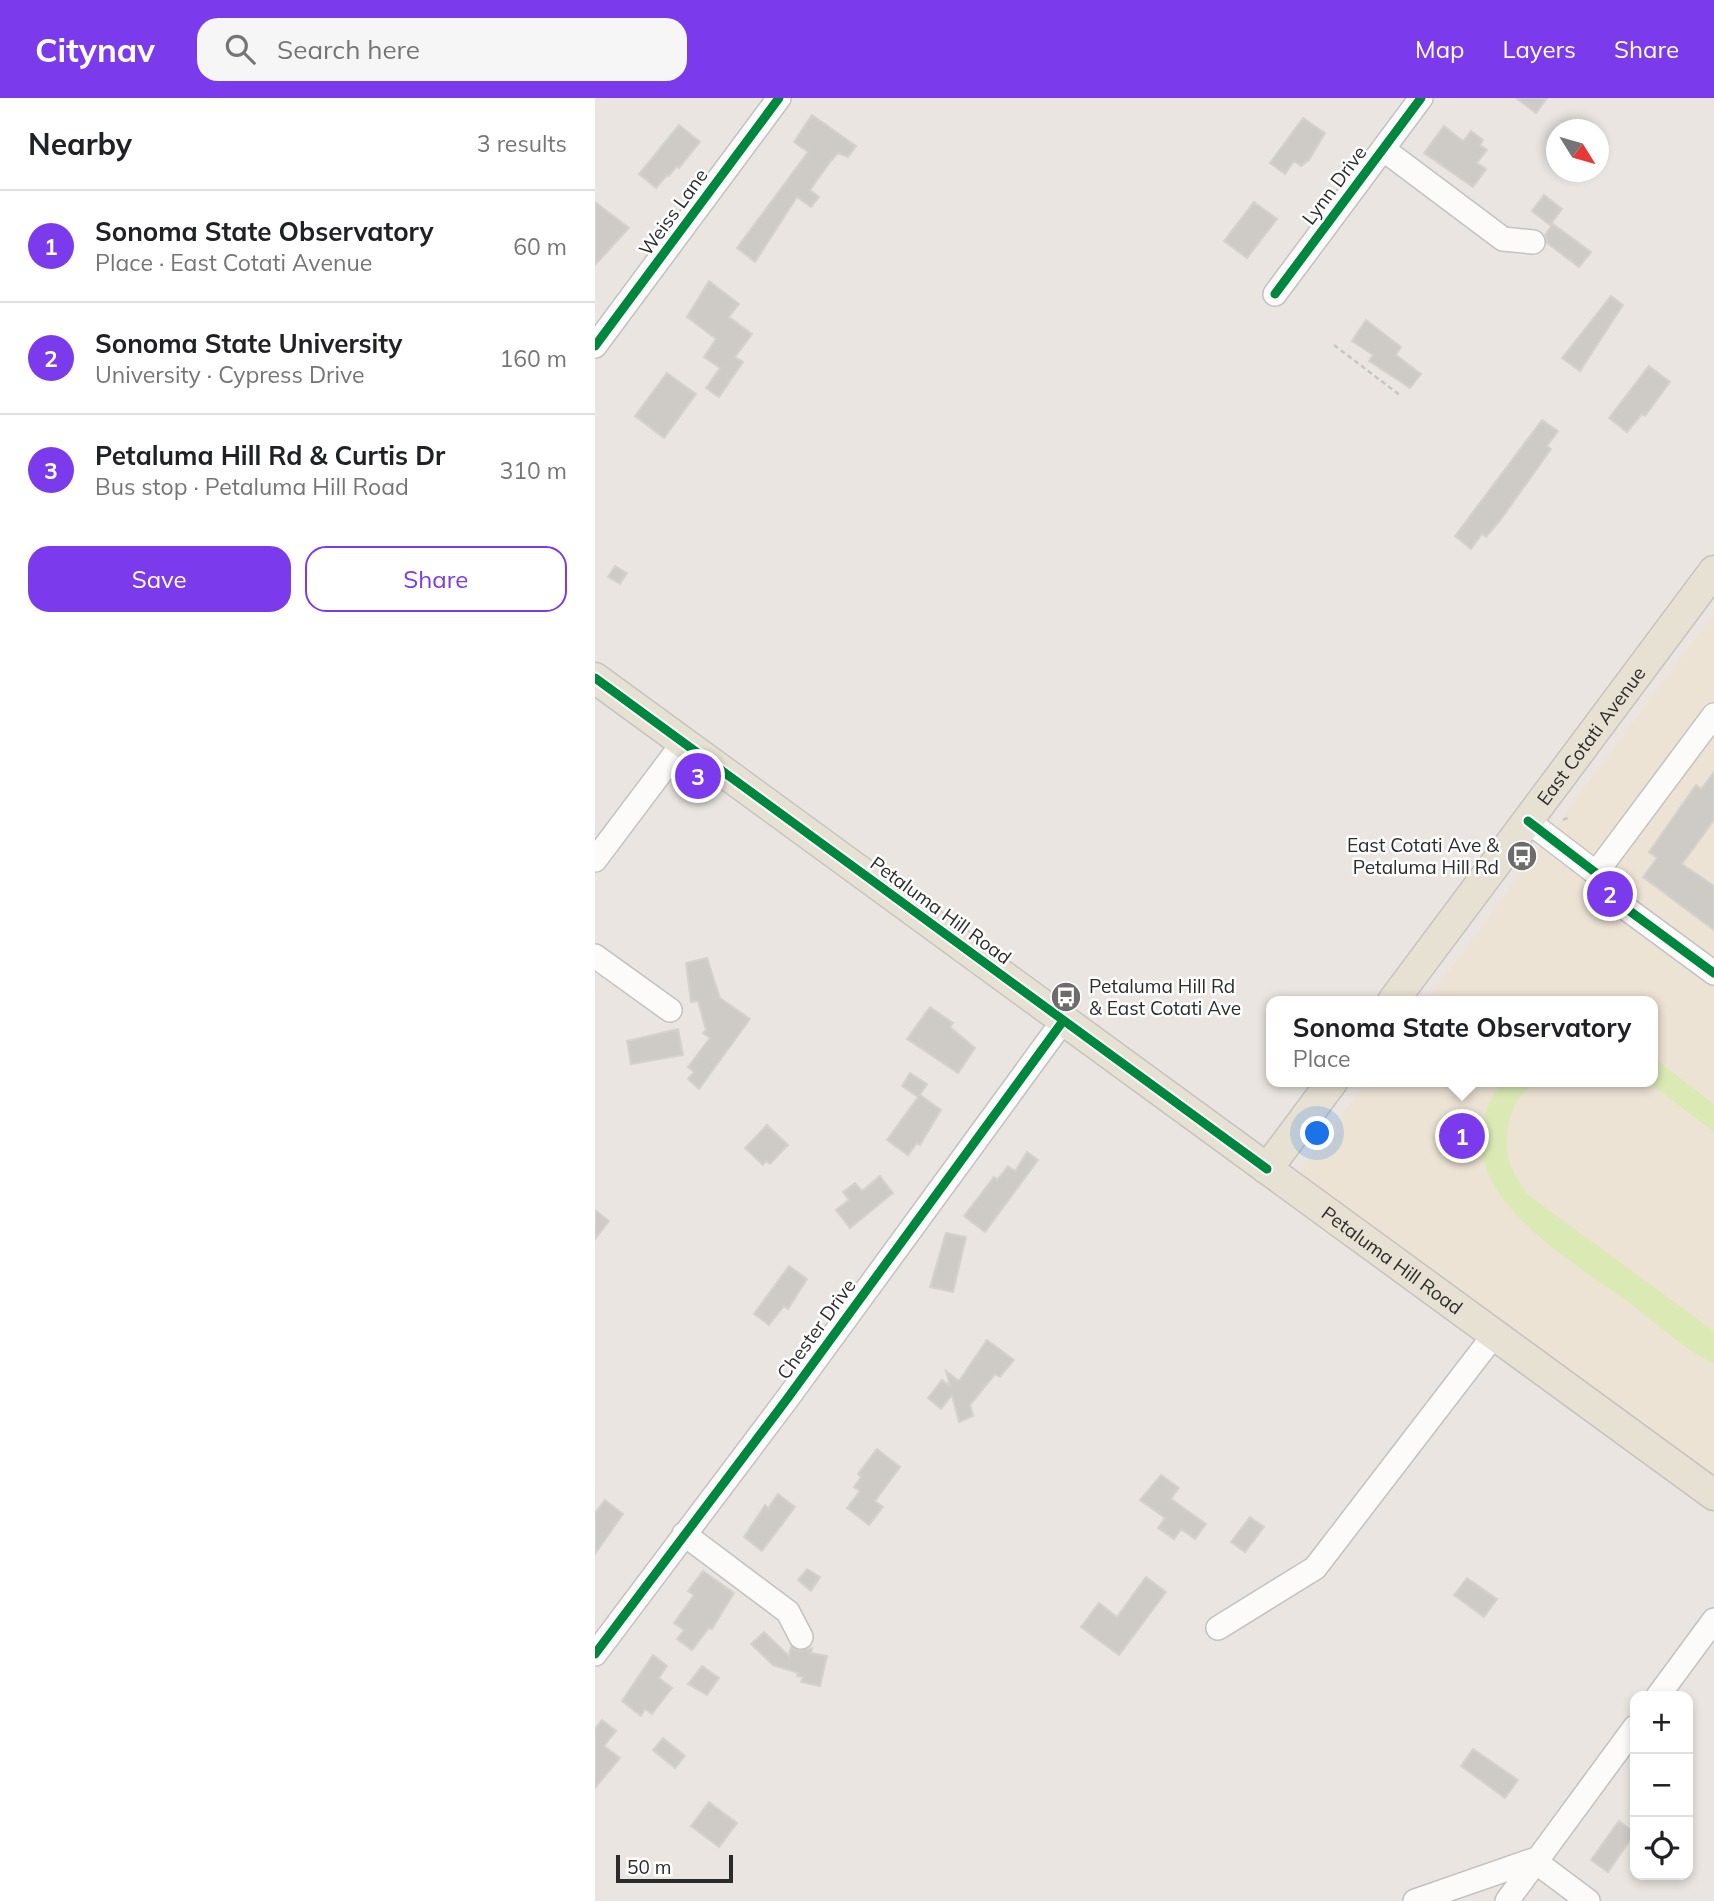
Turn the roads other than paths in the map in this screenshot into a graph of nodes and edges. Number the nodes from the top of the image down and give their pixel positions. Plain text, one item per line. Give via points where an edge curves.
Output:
1 (779, 98) edge
2 (1421, 98) edge
3 (1383, 149) junction
4 (1533, 242) dead end
5 (1275, 294) dead end
6 (595, 346) edge
7 (1714, 571) edge
8 (595, 678) edge
9 (1714, 715) edge
10 (683, 743) junction
11 (1528, 821) junction
12 (595, 860) edge
13 (1596, 873) junction
14 (595, 956) edge
15 (1714, 973) edge
16 (1397, 996) edge
17 (670, 1010) dead end
18 (1063, 1021) junction
19 (1328, 1087) edge
20 (1267, 1169) junction
21 (1494, 1335) junction
22 (1714, 1494) edge
23 (684, 1534) junction
24 (1714, 1620) edge
25 (1218, 1628) dead end
26 (801, 1637) dead end
27 (595, 1654) edge
28 (1662, 1691) edge
29 (1630, 1734) edge
30 (1537, 1860) junction
31 (1415, 1901) edge
32 (1507, 1901) edge
33 (1588, 1901) edge

1 - 6 street, Weiss Lane
2 - 3 street, Lynn Drive
3 - 4 street via 1503,239
3 - 5 street, Lynn Drive
7 - 11 main road, East Cotati Avenue
8 - 10 main road, Petaluma Hill Road
9 - 13 street
10 - 12 street
10 - 18 main road, Petaluma Hill Road
11 - 13 street
11 - 16 main road, East Cotati Avenue
13 - 15 street via 1612,898
14 - 17 street
18 - 20 main road, Petaluma Hill Road
18 - 23 street, Chester Drive
19 - 20 main road
20 - 21 main road, Petaluma Hill Road
21 - 22 main road, Petaluma Hill Road
21 - 25 street via 1315,1568
23 - 26 street via 788,1612
23 - 27 street, Chester Drive
24 - 28 street
29 - 30 street
30 - 31 street
30 - 32 street
30 - 33 street

